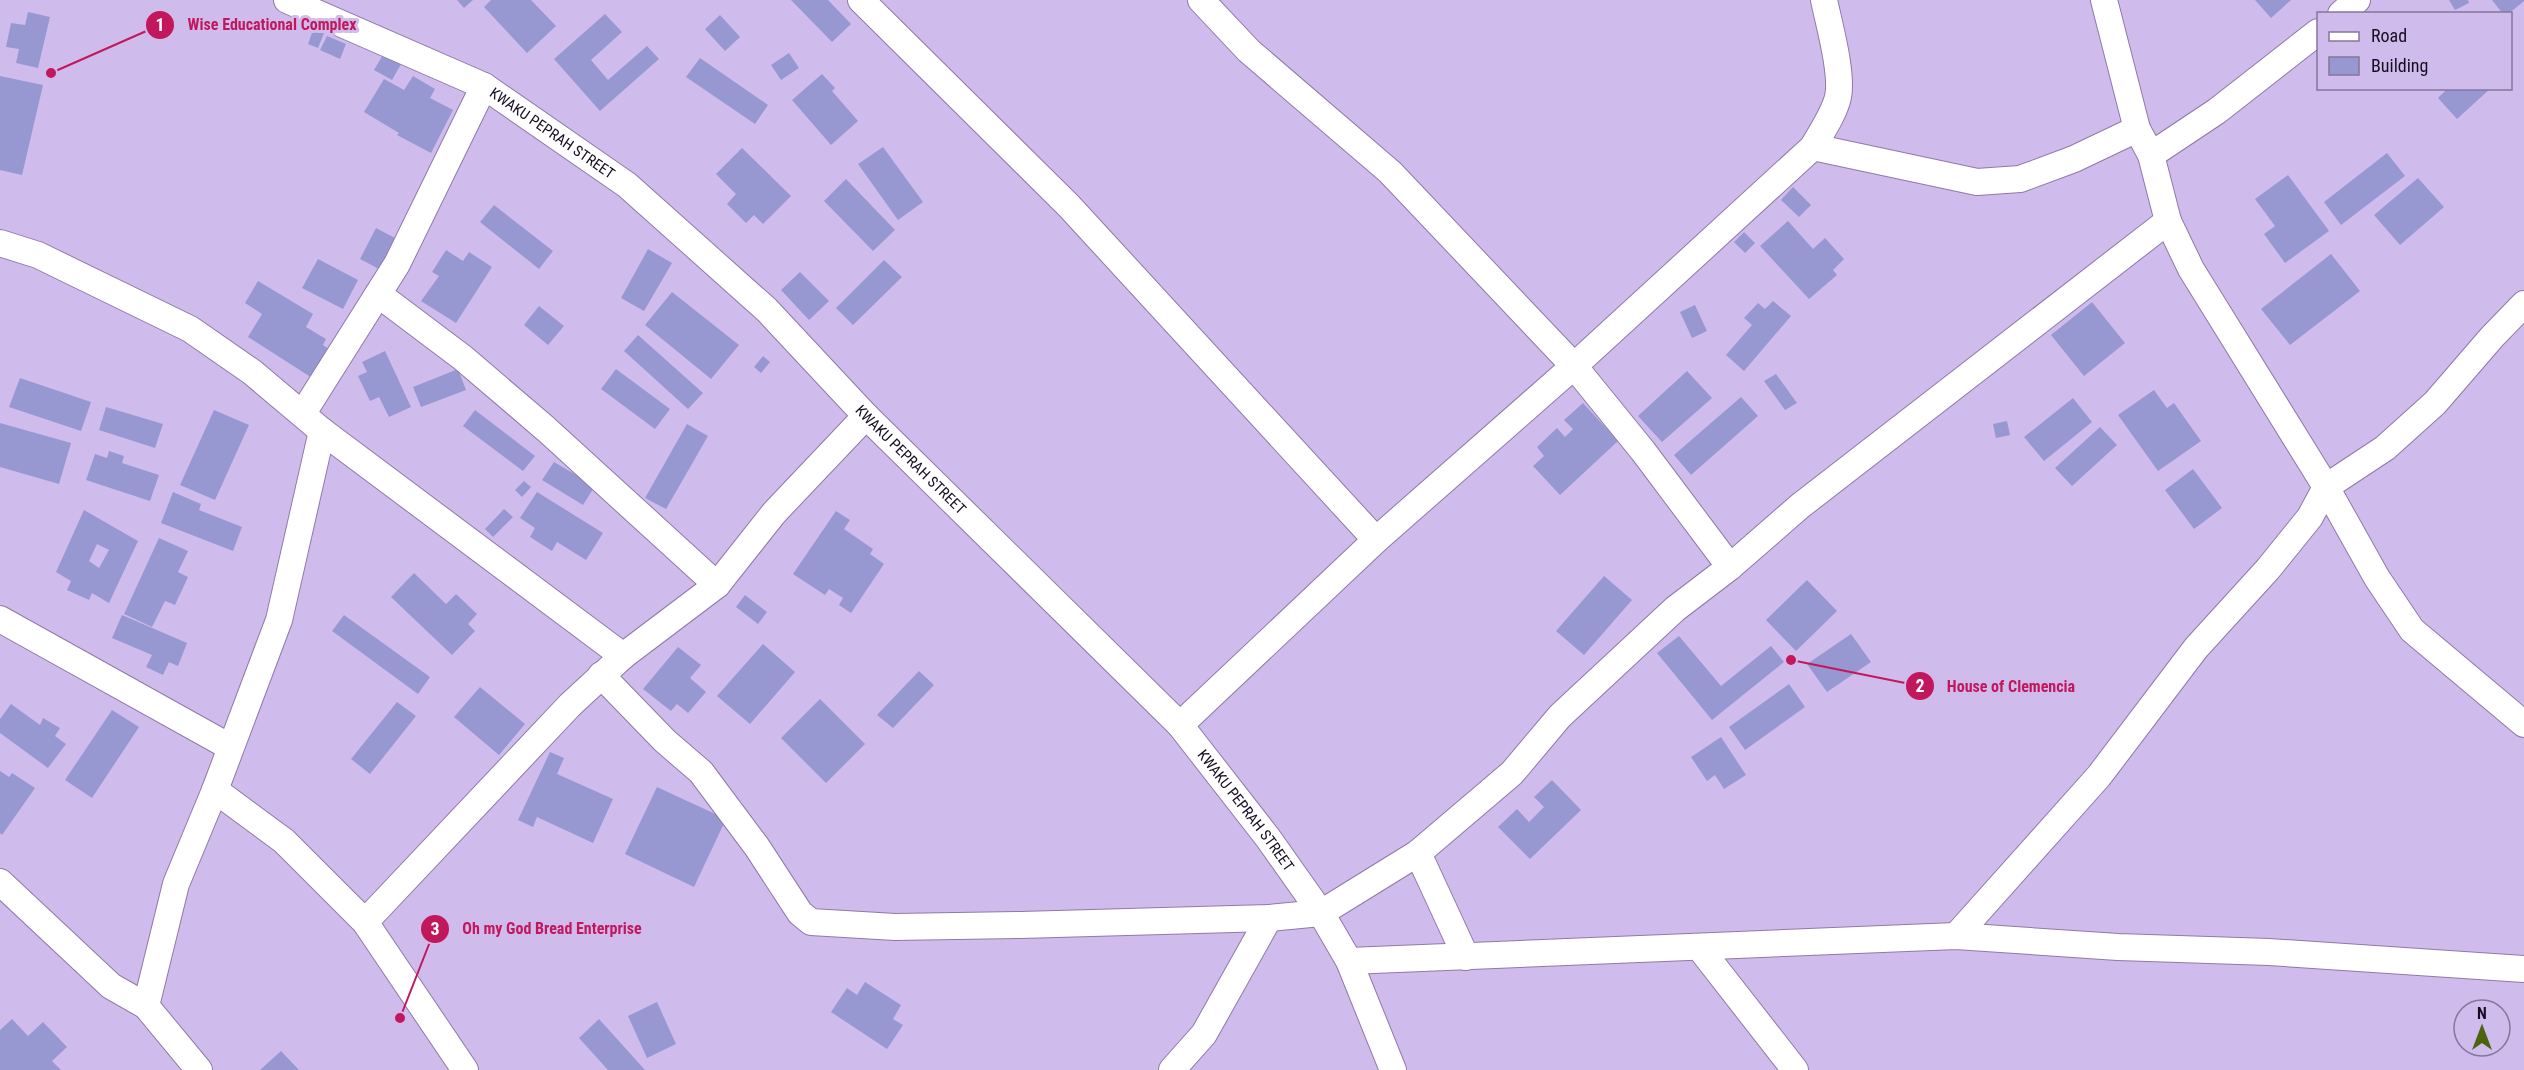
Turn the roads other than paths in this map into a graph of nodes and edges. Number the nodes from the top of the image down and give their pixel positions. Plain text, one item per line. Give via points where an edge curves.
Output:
1 (287, 0) edge
2 (861, 0) edge
3 (1201, 0) edge
4 (1824, 0) edge
5 (2104, 0) edge
6 (2357, 0) edge
7 (2343, 12) edge
8 (2317, 35) edge
9 (484, 86) junction
10 (2137, 129) junction
11 (1813, 147) junction
12 (2151, 155) junction
13 (2168, 221) junction
14 (0, 243) edge
15 (378, 294) junction
16 (2524, 304) edge
17 (1574, 366) junction
18 (303, 413) junction
19 (866, 416) junction
20 (322, 430) junction
21 (2326, 487) junction
22 (1376, 540) junction
23 (1730, 567) junction
24 (717, 585) junction
25 (0, 619) edge
26 (623, 656) junction
27 (601, 675) junction
28 (1180, 724) junction
29 (2524, 724) edge
30 (230, 747) junction
31 (215, 790) junction
32 (1418, 853) junction
33 (0, 882) edge
34 (1321, 913) junction
35 (1269, 918) junction
36 (365, 922) junction
37 (1956, 936) junction
38 (1699, 947) junction
39 (1466, 957) junction
40 (1348, 961) junction
41 (2524, 969) edge
42 (146, 1006) junction
43 (199, 1070) edge
44 (465, 1070) edge
45 (1172, 1070) edge
46 (1393, 1070) edge
47 (1795, 1070) edge

1 - 9 street, KWAKU PEPRAH STREET
2 - 22 street via 1069,206
3 - 17 street via 1249,51 1390,172
4 - 11 street via 1839,95
5 - 10 street
6 - 7 street
8 - 12 street via 2217,111
9 - 15 street via 397,264
9 - 19 street, KWAKU PEPRAH STREET via 627,185 767,310
10 - 11 street via 2020,180 1977,182
10 - 12 street
11 - 17 street
12 - 13 street
13 - 21 street via 2191,269
13 - 23 street via 1800,506
14 - 18 street via 38,255 190,329
15 - 18 street
15 - 24 street via 463,358 538,422
16 - 21 street via 2435,403 2385,448
17 - 22 street
17 - 23 street
18 - 20 street
19 - 24 street via 774,513
19 - 28 street, KWAKU PEPRAH STREET
20 - 26 street
20 - 30 street via 279,620
21 - 29 street via 2377,578 2412,630
21 - 37 street via 2310,517 2196,648 2099,777
22 - 28 street
23 - 32 street via 1667,617 1560,716 1512,773
24 - 26 street
25 - 30 street
26 - 27 street
27 - 35 street via 701,772 800,913 812,922 895,927
27 - 36 street
28 - 34 street, KWAKU PEPRAH STREET
30 - 31 street
31 - 36 street via 284,841
31 - 42 street via 176,884
32 - 34 street
32 - 39 street
33 - 42 street via 111,986
34 - 35 street
34 - 40 street, KWAKU PEPRAH STREET
35 - 45 street via 1204,1034
36 - 44 street
37 - 38 street
37 - 41 street
38 - 39 street
38 - 47 street
39 - 40 street
40 - 46 street, KWAKU PEPRAH STREET
42 - 43 street

